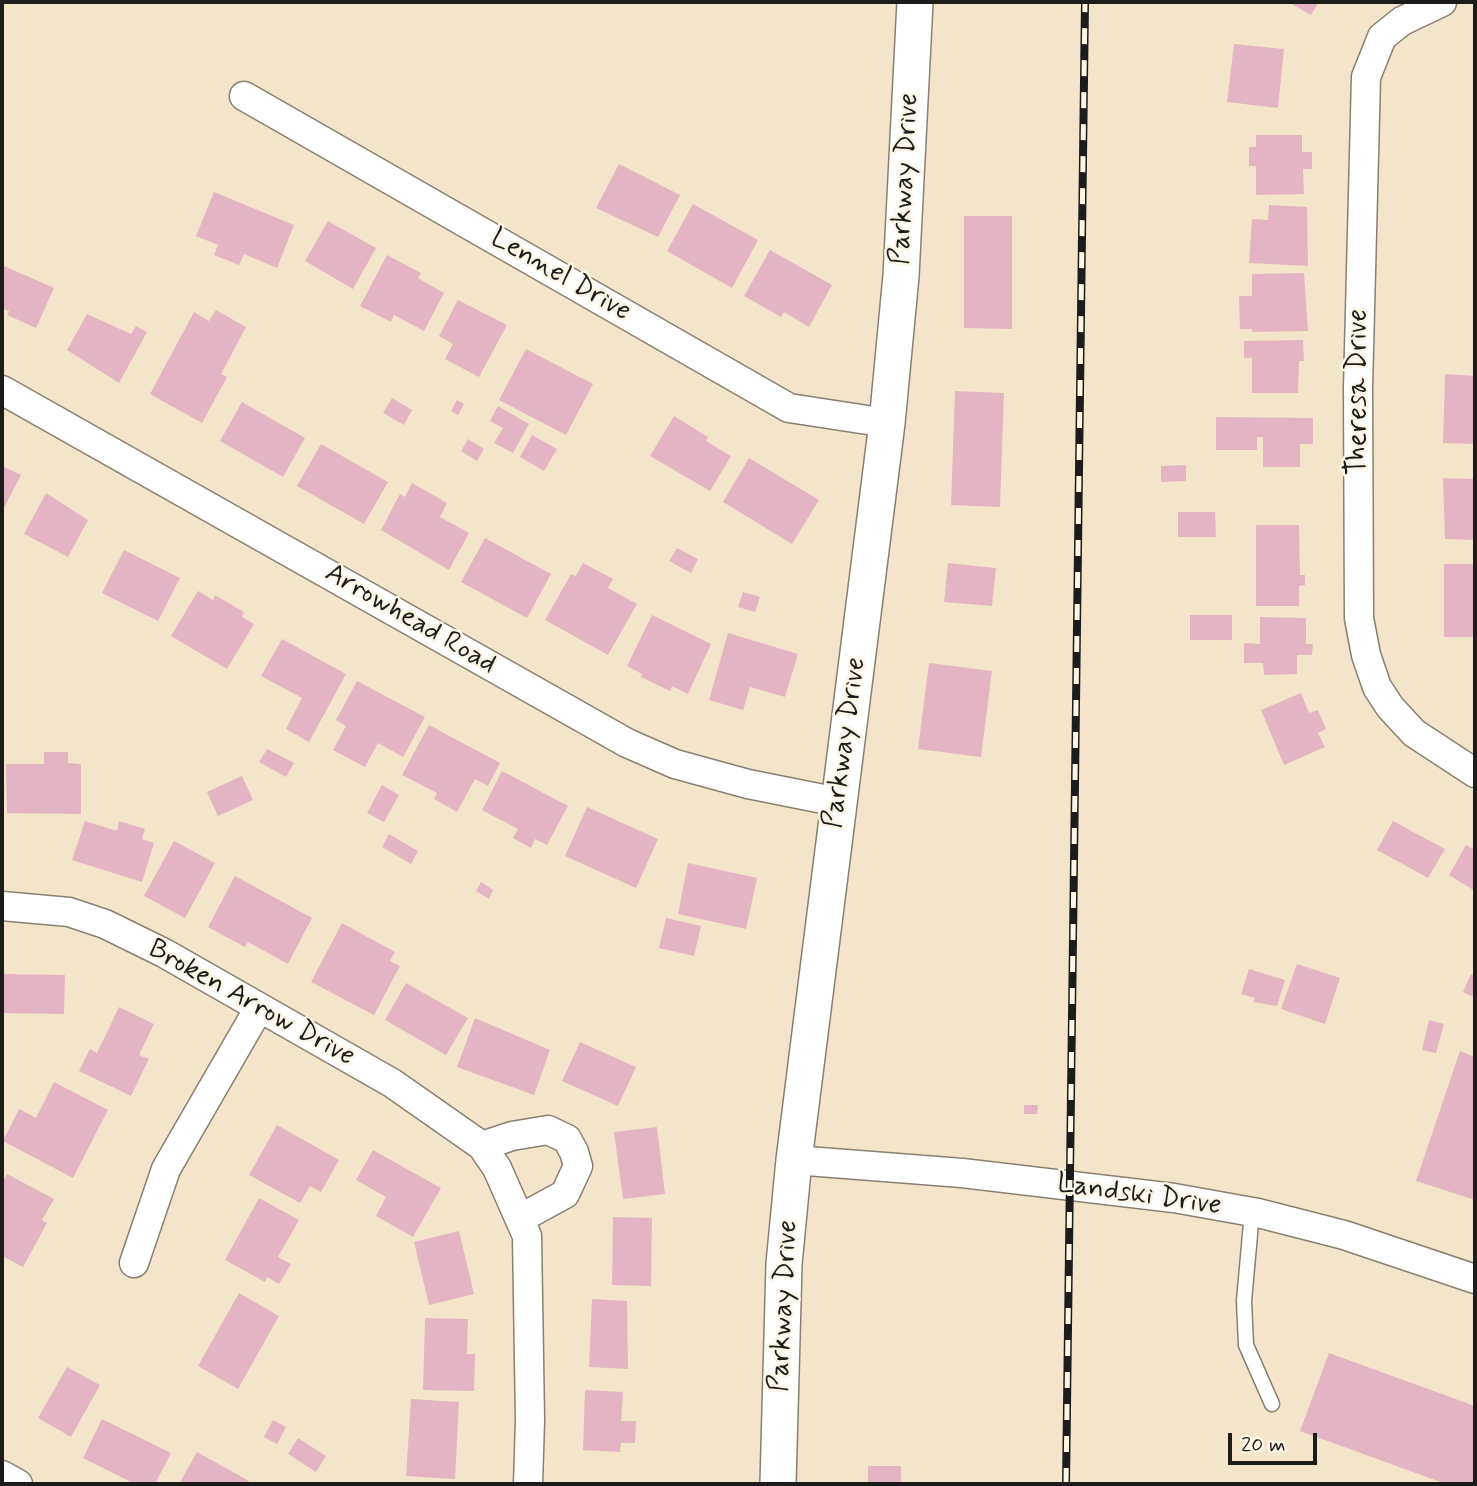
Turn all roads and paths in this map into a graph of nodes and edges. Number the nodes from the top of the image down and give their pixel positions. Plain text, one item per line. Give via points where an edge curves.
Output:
1 (915, 2) edge
2 (1442, 2) edge
3 (244, 96) dead end
4 (2, 390) edge
5 (887, 423) junction
6 (1475, 773) edge
7 (838, 802) junction
8 (2, 906) edge
9 (259, 1008) junction
10 (482, 1146) junction
11 (794, 1160) junction
12 (1252, 1212) junction
13 (520, 1218) junction
14 (134, 1263) dead end
15 (1475, 1279) edge
16 (1272, 1404) dead end
17 (2, 1475) edge
18 (18, 1484) edge
19 (527, 1484) edge
20 (778, 1484) edge

1 - 5 street, Parkway Drive via 901,276
2 - 6 street, Theresa Drive via 1402,21 1382,37 1366,77 1358,387 1359,618 1377,687 1390,707 1414,733
3 - 5 street, Lennel Drive via 789,408
4 - 7 street, Arrowhead Road via 627,743 675,764
5 - 7 street, Parkway Drive
7 - 11 street, Parkway Drive
8 - 9 street, Broken Arrow Drive via 69,912 106,924
9 - 10 street, Broken Arrow Drive via 392,1083
9 - 14 street via 166,1169
10 - 13 street, Broken Arrow Drive
10 - 13 street via 548,1130 567,1139 574,1152 578,1166 565,1194
11 - 12 street, Landski Drive via 1056,1184
11 - 20 street, Parkway Drive via 784,1264
12 - 15 street, Landski Drive via 1344,1235
12 - 16 lane via 1245,1345
13 - 19 street, Broken Arrow Drive via 527,1236 529,1274
17 - 18 street

